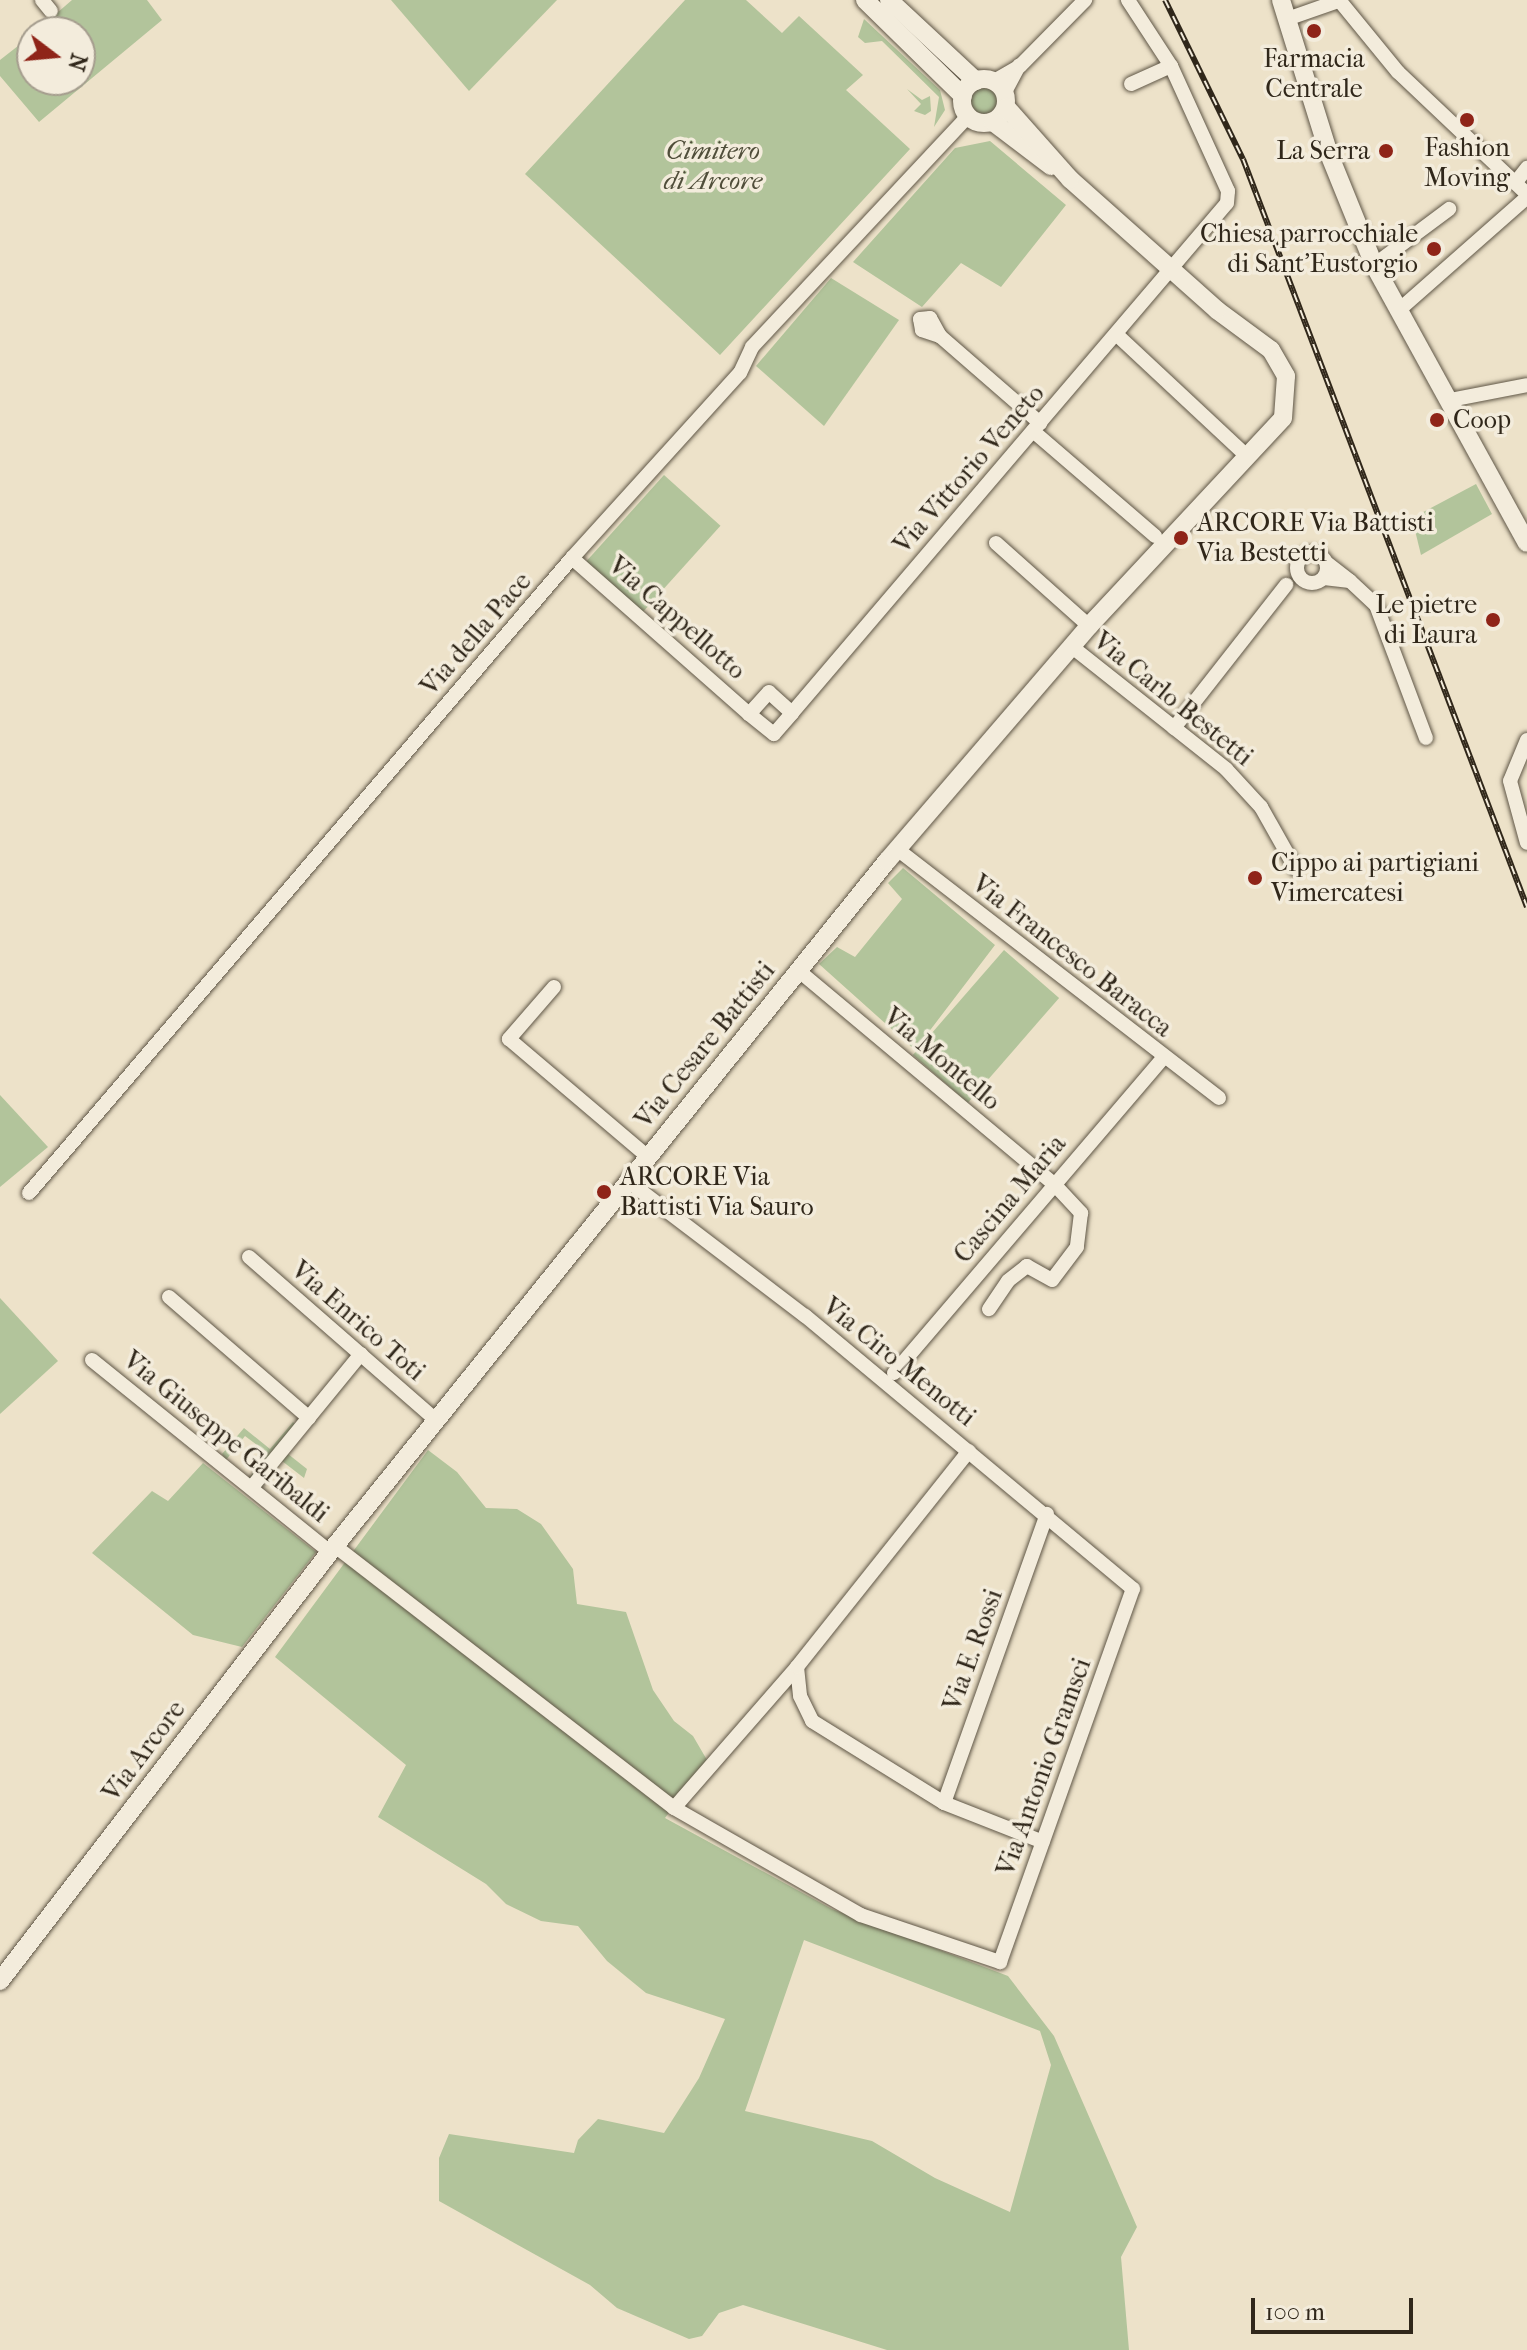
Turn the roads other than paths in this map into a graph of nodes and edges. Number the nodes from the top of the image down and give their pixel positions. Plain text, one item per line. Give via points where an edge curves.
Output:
1 (865, 0) edge
2 (889, 0) edge
3 (1085, 0) edge
4 (1128, 0) edge
5 (1281, 0) edge
6 (1339, 0) edge
7 (1287, 19) junction
8 (1171, 66) junction
9 (1131, 84) dead end
10 (995, 90) junction
11 (963, 96) junction
12 (968, 116) junction
13 (993, 122) junction
14 (1527, 168) edge
15 (1070, 179) junction
16 (1516, 182) junction
17 (1527, 196) edge
18 (1449, 209) dead end
19 (1374, 265) junction
20 (1172, 270) junction
21 (1399, 310) junction
22 (1117, 335) junction
23 (940, 336) dead end
24 (1527, 385) edge
25 (1450, 400) junction
26 (1037, 427) junction
27 (1245, 454) junction
28 (1155, 536) dead end
29 (996, 543) dead end
30 (1527, 543) edge
31 (572, 558) junction
32 (1326, 571) junction
33 (1299, 574) junction
34 (1089, 626) junction
35 (1071, 646) junction
36 (803, 700) joint
37 (792, 713) junction
38 (749, 714) junction
39 (1174, 728) junction
40 (1426, 738) dead end
41 (1527, 740) edge
42 (1527, 843) edge
43 (897, 849) junction
44 (1296, 869) dead end
45 (799, 971) junction
46 (554, 987) dead end
47 (1163, 1058) junction
48 (1219, 1098) dead end
49 (648, 1157) junction
50 (628, 1181) junction
51 (1054, 1184) junction
52 (29, 1193) dead end
53 (249, 1257) dead end
54 (169, 1297) dead end
55 (989, 1309) dead end
56 (361, 1354) junction
57 (92, 1360) dead end
58 (894, 1373) dead end
59 (309, 1418) junction
60 (436, 1420) junction
61 (969, 1451) junction
62 (252, 1487) junction
63 (1047, 1514) junction
64 (332, 1549) junction
65 (1133, 1589) joint
66 (797, 1667) junction
67 (944, 1803) junction
68 (674, 1808) junction
69 (1043, 1842) junction
70 (1000, 1962) joint
71 (0, 1981) edge

1 - 11 street
2 - 10 street
3 - 10 street
4 - 8 street
5 - 7 street
6 - 7 street
6 - 16 street via 1398,72
7 - 19 street via 1329,154
8 - 9 street
8 - 20 street via 1228,199
10 - 11 street
10 - 13 street
10 - 15 street
11 - 12 street
12 - 13 street
12 - 31 street, Via della Pace via 752,347 740,373
13 - 15 street
14 - 16 street
15 - 20 street
16 - 17 street
17 - 21 street
18 - 19 street
19 - 21 street
20 - 22 street, Via Vittorio Veneto
20 - 27 street, Via Cesare Battisti via 1276,355 1286,376 1274,431
21 - 25 street
22 - 26 street, Via Vittorio Veneto
22 - 27 street
23 - 26 street
24 - 25 street
25 - 30 street
26 - 28 street
26 - 36 street, Via Vittorio Veneto
27 - 34 street, Via Cesare Battisti
29 - 34 street
31 - 38 street, Via Cappellotto
31 - 52 street, Via della Pace
32 - 33 street via 1312,584
32 - 33 street via 1322,556 1309,553
32 - 40 street via 1350,581 1376,605
33 - 39 street
34 - 35 street, Via Cesare Battisti
35 - 39 street, Via Carlo Bestetti
35 - 43 street, Via Cesare Battisti
36 - 37 street, Via Cappellotto
37 - 38 street, Via Cappellotto via 774,734
37 - 38 street, Via Cappellotto via 769,692
39 - 44 street, Via Carlo Bestetti via 1226,769 1261,807
41 - 42 street via 1510,781
43 - 45 street, Via Cesare Battisti
43 - 47 street, Via Francesco Baracca
45 - 49 street, Via Cesare Battisti
45 - 51 street, Via Montello
46 - 49 street via 509,1039
47 - 48 street, Via Francesco Baracca
47 - 51 street, Cascina Maria
49 - 50 street, Via Cesare Battisti
50 - 60 street, Via Cesare Battisti
50 - 61 street, Via Ciro Menotti via 805,1316
51 - 55 street, Via Montello via 1081,1213 1077,1247 1052,1280 1027,1266 1008,1281
51 - 58 street, Cascina Maria
53 - 56 street, Via Enrico Toti
54 - 59 street
56 - 59 street
56 - 60 street, Via Enrico Toti
57 - 62 street, Via Giuseppe Garibaldi
59 - 62 street
60 - 64 street, Via Cesare Battisti
61 - 63 street, Via Ciro Menotti
61 - 66 street
62 - 64 street, Via Giuseppe Garibaldi
63 - 65 street, Via Ciro Menotti
63 - 67 street, Via E. Rossi
64 - 68 street, Via Giuseppe Garibaldi
64 - 71 street, Via Arcore
65 - 69 street, Via Antonio Gramsci
66 - 67 street via 800,1696 812,1721
66 - 68 street
67 - 69 street
68 - 70 street, Via Giuseppe Garibaldi via 861,1915
69 - 70 street, Via Antonio Gramsci

